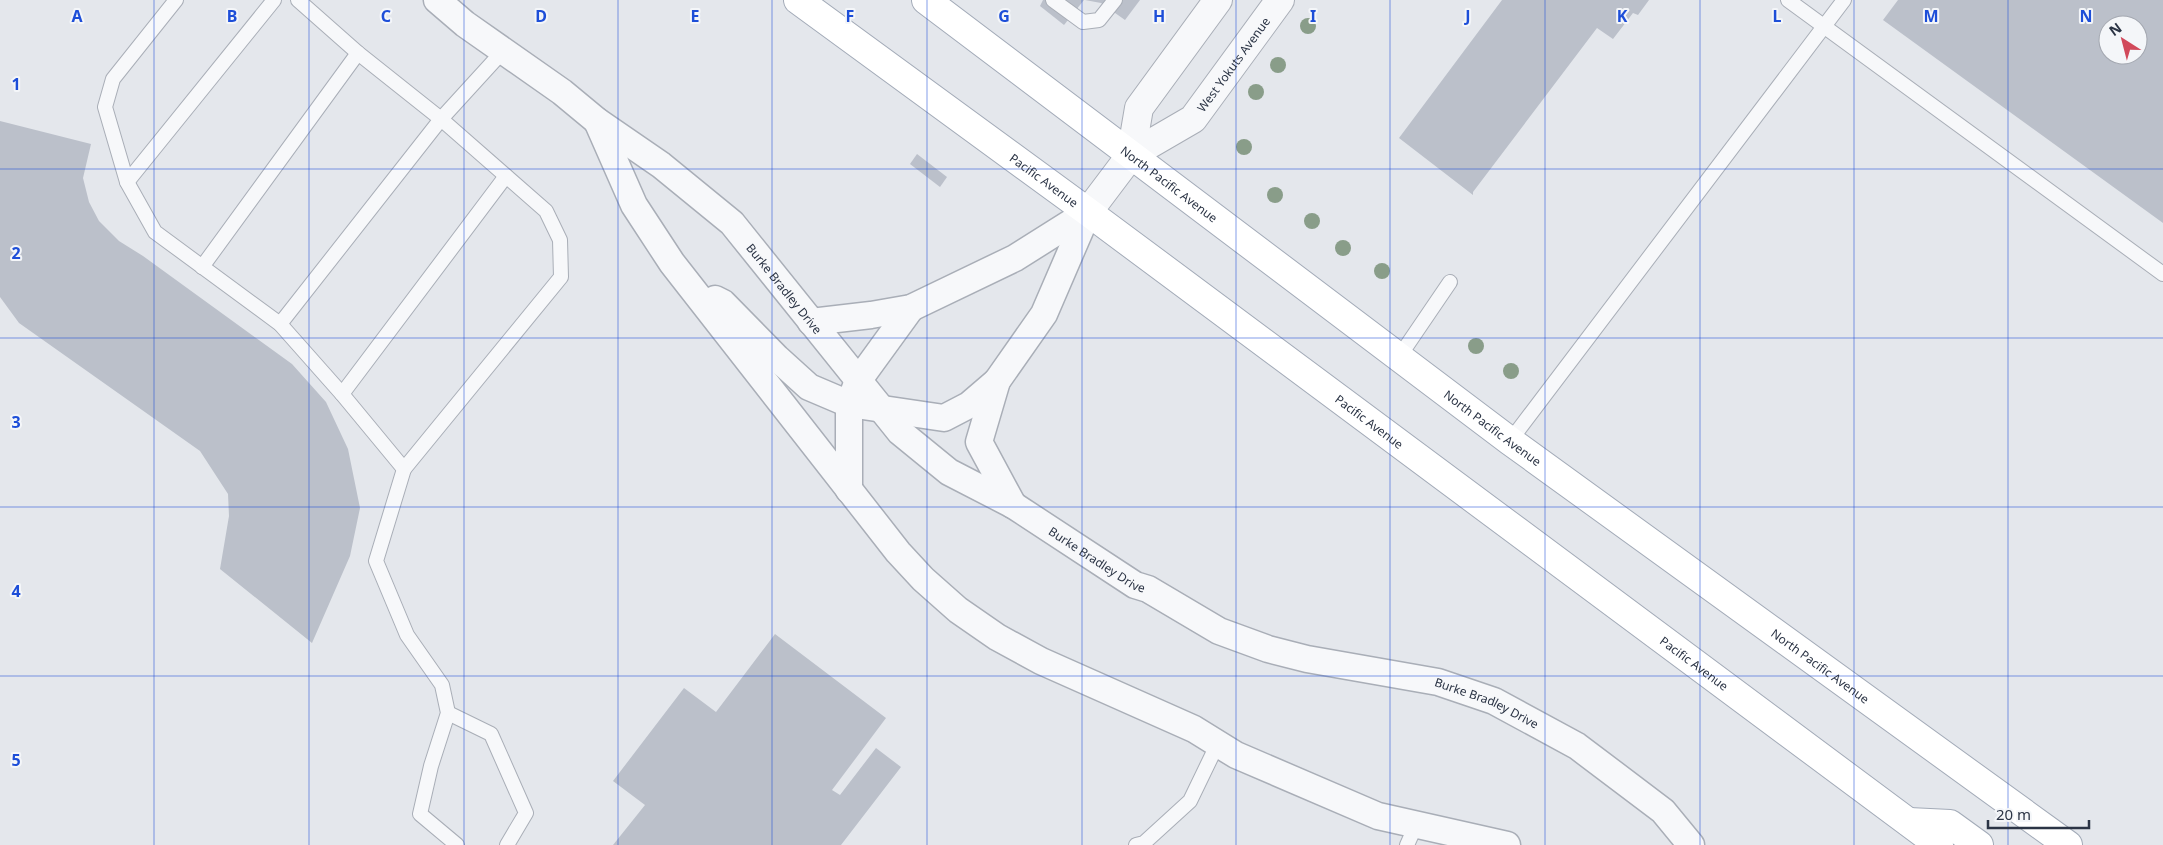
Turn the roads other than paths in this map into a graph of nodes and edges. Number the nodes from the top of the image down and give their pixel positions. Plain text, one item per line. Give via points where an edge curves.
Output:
1 (176, 0) edge
2 (274, 0) edge
3 (298, 0) edge
4 (437, 0) edge
5 (798, 0) edge
6 (926, 0) edge
7 (1053, 0) edge
8 (1115, 0) edge
9 (1218, 0) edge
10 (1280, 0) edge
11 (1788, 0) edge
12 (1844, 0) edge
13 (1824, 26) junction
14 (504, 50) junction
15 (358, 53) junction
16 (441, 119) junction
17 (597, 121) junction
18 (1131, 156) junction
19 (506, 176) junction
20 (127, 182) junction
21 (1088, 212) junction
22 (202, 267) junction
23 (2163, 274) edge
24 (1450, 282) dead end
25 (690, 286) junction
26 (911, 308) junction
27 (811, 322) junction
28 (280, 324) junction
29 (1399, 357) junction
30 (997, 381) junction
31 (854, 392) junction
32 (342, 394) junction
33 (881, 409) junction
34 (1510, 442) junction
35 (404, 469) junction
36 (849, 490) junction
37 (1013, 505) junction
38 (448, 713) junction
39 (1218, 744) junction
40 (1909, 822) junction
41 (1412, 835) edge
42 (457, 845) edge
43 (507, 845) edge
44 (1136, 845) edge
45 (1505, 845) edge
46 (1691, 845) edge
47 (1939, 845) edge
48 (1979, 845) edge
49 (2068, 845) edge

1 - 20 lane via 113,79 105,107
2 - 20 lane
3 - 15 lane
4 - 14 street, Burke Bradley Drive
5 - 21 main road, Pacific Avenue
6 - 18 main road, North Pacific Avenue
7 - 8 lane via 1083,22 1099,20
9 - 18 street, West Yokuts Avenue via 1139,108
10 - 18 street, West Yokuts Avenue via 1193,118
11 - 13 lane
12 - 13 lane
13 - 23 lane
13 - 34 lane
14 - 16 lane
14 - 17 street, Burke Bradley Drive
15 - 16 lane
15 - 22 lane
16 - 19 lane
16 - 28 lane
17 - 25 street, Burke Bradley Drive via 634,205
17 - 27 street, Burke Bradley Drive via 661,165 732,222
18 - 21 street, West Yokuts Avenue
18 - 29 main road, North Pacific Avenue
19 - 32 lane
19 - 35 lane via 546,211 560,240 561,277
20 - 22 lane via 156,232
21 - 26 street via 1015,258
21 - 30 street via 1044,314
21 - 40 main road, Pacific Avenue
22 - 28 lane
24 - 29 lane
25 - 31 street via 723,303 809,387
25 - 36 street, Burke Bradley Drive
26 - 27 street
26 - 31 street
27 - 31 street, Burke Bradley Drive
28 - 32 lane
29 - 34 main road, North Pacific Avenue
30 - 33 street via 969,405 944,418
30 - 37 street via 979,442
31 - 33 street, Burke Bradley Drive
31 - 36 street
32 - 35 lane
33 - 37 street, Burke Bradley Drive via 900,432 949,472
34 - 49 main road, North Pacific Avenue
35 - 38 lane via 376,561 407,635 442,685
36 - 39 street, Burke Bradley Drive via 923,579 958,610 997,637 1041,661 1194,729
37 - 46 street, Burke Bradley Drive via 1135,585 1148,589 1219,631 1268,650 1438,682 1494,701 1577,746 1663,811
38 - 42 lane via 430,766 420,814
38 - 43 lane via 491,734 526,813
39 - 41 street, Burke Bradley Drive via 1378,816
39 - 44 lane via 1190,801 1144,843
40 - 47 main road, Pacific Avenue
40 - 48 main road via 1950,824
41 - 45 street, Burke Bradley Drive

